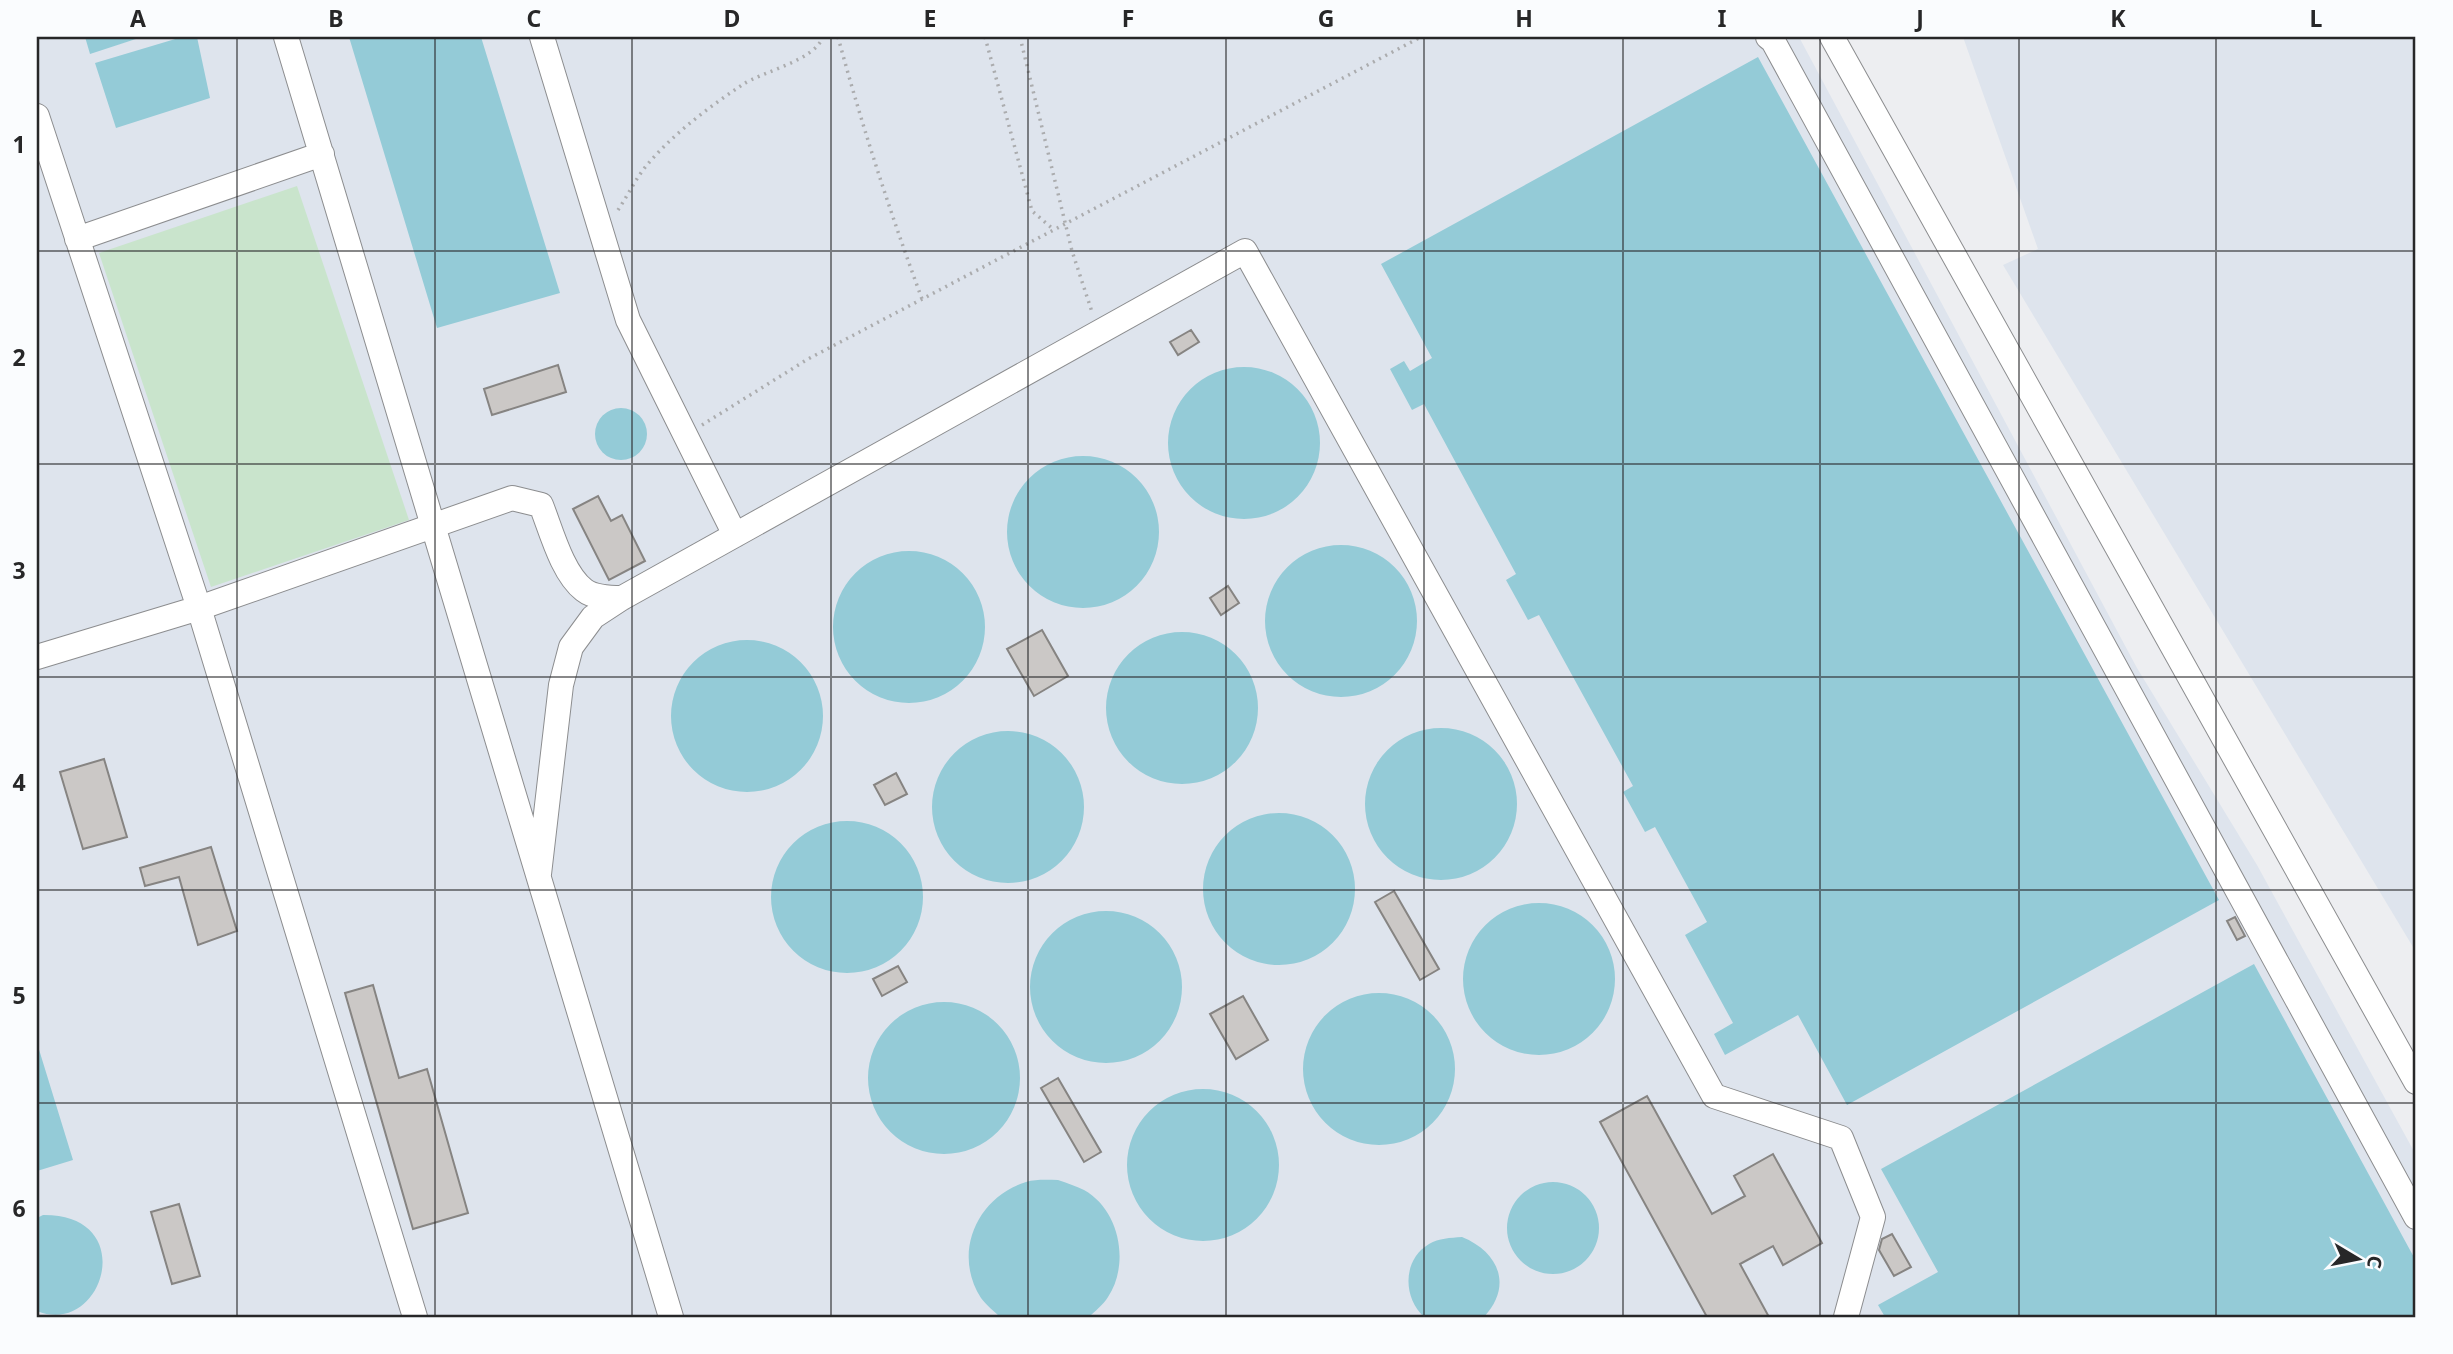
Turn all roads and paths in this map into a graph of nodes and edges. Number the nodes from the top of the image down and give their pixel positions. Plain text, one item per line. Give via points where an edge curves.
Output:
1 (286, 37) edge
2 (542, 37) edge
3 (823, 37) edge
4 (838, 37) edge
5 (985, 37) edge
6 (1020, 37) edge
7 (1421, 37) edge
8 (1768, 37) edge
9 (1832, 37) edge
10 (37, 116) edge
11 (321, 154) junction
12 (617, 211) dead end
13 (1066, 222) junction
14 (1053, 229) junction
15 (77, 239) junction
16 (922, 299) junction
17 (1098, 333) junction
18 (686, 436) junction
19 (434, 525) junction
20 (735, 535) junction
21 (622, 598) junction
22 (199, 608) junction
23 (37, 657) edge
24 (539, 874) junction
25 (2416, 1082) edge
26 (2416, 1217) edge
27 (415, 1317) edge
28 (671, 1317) edge
29 (1846, 1317) edge

1 - 11 lane
2 - 18 lane via 628,320
3 - 12 path via 820,45 744,84 692,121 648,164
4 - 16 path via 864,131
5 - 14 path via 1032,211
6 - 13 path
7 - 13 path
8 - 26 lane
9 - 25 lane
10 - 15 lane
11 - 15 lane
11 - 19 lane
13 - 14 path
13 - 17 path
14 - 16 path
15 - 22 lane
16 - 18 path via 808,359
17 - 20 lane
17 - 29 lane via 1245,251 1714,1096 1841,1138 1873,1217
18 - 20 lane
19 - 21 lane via 512,498 541,505 565,566 584,590
19 - 22 lane
19 - 24 lane
20 - 21 lane
21 - 24 lane via 593,617 571,647 561,685
22 - 23 lane
22 - 27 lane
24 - 28 lane

